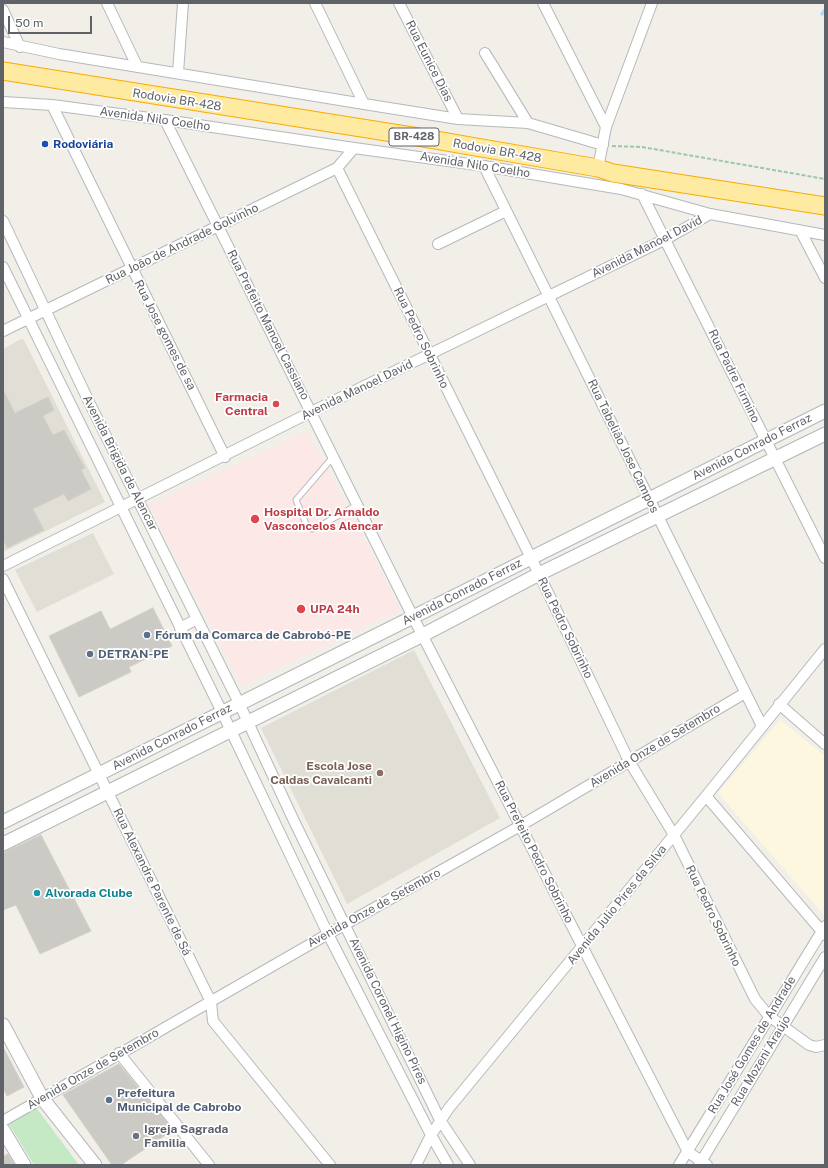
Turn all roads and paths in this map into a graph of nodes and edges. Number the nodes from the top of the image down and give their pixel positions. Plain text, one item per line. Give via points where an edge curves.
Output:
1 (107, 3) edge
2 (183, 3) edge
3 (315, 3) edge
4 (399, 3) edge
5 (543, 3) edge
6 (652, 3) edge
7 (3, 10) edge
8 (3, 42) edge
9 (20, 47) junction
10 (485, 53) dead end
11 (137, 66) junction
12 (3, 71) edge
13 (178, 73) junction
14 (3, 102) edge
15 (364, 104) junction
16 (52, 105) junction
17 (458, 119) junction
18 (165, 120) junction
19 (528, 123) junction
20 (606, 128) junction
21 (603, 145) junction
22 (354, 148) junction
23 (484, 166) junction
24 (337, 168) junction
25 (598, 168) junction
26 (825, 179) edge
27 (642, 194) junction
28 (825, 206) edge
29 (506, 211) junction
30 (710, 214) junction
31 (3, 221) edge
32 (218, 227) junction
33 (801, 232) junction
34 (825, 235) edge
35 (666, 239) junction
36 (438, 244) dead end
37 (3, 267) edge
38 (131, 268) junction
39 (825, 278) edge
40 (549, 296) junction
41 (45, 310) junction
42 (27, 319) junction
43 (3, 331) edge
44 (430, 354) junction
45 (90, 404) junction
46 (825, 411) edge
47 (74, 412) junction
48 (311, 412) junction
49 (825, 434) edge
50 (766, 440) junction
51 (225, 457) junction
52 (333, 457) junction
53 (775, 458) junction
54 (705, 471) junction
55 (714, 489) junction
56 (138, 499) junction
57 (649, 500) junction
58 (357, 505) junction
59 (121, 508) junction
60 (658, 517) junction
61 (583, 532) junction
62 (593, 548) junction
63 (530, 558) junction
64 (825, 558) edge
65 (3, 566) edge
66 (539, 574) junction
67 (3, 578) edge
68 (472, 587) junction
69 (482, 604) junction
70 (413, 617) junction
71 (197, 619) junction
72 (180, 628) junction
73 (423, 635) junction
74 (825, 649) edge
75 (324, 662) junction
76 (334, 678) junction
77 (745, 692) junction
78 (239, 703) junction
79 (779, 704) junction
80 (222, 712) junction
81 (247, 722) junction
82 (762, 726) junction
83 (230, 731) junction
84 (159, 744) junction
85 (825, 744) edge
86 (169, 761) junction
87 (629, 761) junction
88 (100, 773) junction
89 (109, 792) junction
90 (706, 796) junction
91 (294, 820) junction
92 (5, 821) edge
93 (520, 826) junction
94 (278, 828) junction
95 (674, 835) junction
96 (16, 837) junction
97 (3, 844) edge
98 (345, 924) junction
99 (824, 931) edge
100 (328, 934) junction
101 (583, 946) junction
102 (825, 957) edge
103 (211, 1002) junction
104 (768, 1016) junction
105 (393, 1022) junction
106 (3, 1025) edge
107 (782, 1026) junction
108 (377, 1032) junction
109 (825, 1045) edge
110 (119, 1053) junction
111 (42, 1098) junction
112 (440, 1120) junction
113 (3, 1121) edge
114 (3, 1130) edge
115 (431, 1135) junction
116 (688, 1152) junction
117 (466, 1164) edge
118 (702, 1164) edge
119 (24, 1165) edge
120 (96, 1165) edge
121 (209, 1165) edge
122 (330, 1165) edge
123 (416, 1165) edge
124 (448, 1165) edge
125 (679, 1165) edge

1 - 11 street
2 - 13 street
3 - 15 street
4 - 17 street, Rua Eunice Dias
5 - 20 street
6 - 20 street
7 - 9 street
8 - 9 street
9 - 11 street
10 - 19 street
11 - 13 street
12 - 25 highway, Rodovia BR-428 / BR-428
13 - 15 street
14 - 16 street, Avenida Nilo Coelho
15 - 17 street
16 - 18 street, Avenida Nilo Coelho
16 - 38 street, Rua Jose gomes de sa
17 - 19 street
18 - 22 street, Avenida Nilo Coelho
18 - 32 street, Rua Prefeito Manoel Cassiano
19 - 21 street
20 - 21 street
21 - 25 street
21 - 26 path via 642,147
22 - 23 street, Avenida Nilo Coelho
22 - 24 street, Rua João de Andrade Golvinho
23 - 27 street, Avenida Nilo Coelho
23 - 29 street, Rua Tabelião Jose Campos
24 - 32 street, Rua João de Andrade Golvinho
24 - 44 street, Rua Pedro Sobrinho
25 - 28 highway, Rodovia BR-428 / BR-428 via 613,173
27 - 30 street, Avenida Nilo Coelho
27 - 35 street, Rua Padre Firmino
29 - 36 street
29 - 40 street, Rua Tabelião Jose Campos
30 - 33 street, Avenida Nilo Coelho
30 - 35 street, Avenida Manoel David
31 - 41 street, Avenida Brigida de Alencar
32 - 38 street, Rua João de Andrade Golvinho
32 - 48 street, Rua Prefeito Manoel Cassiano
33 - 34 street, Avenida Nilo Coelho
33 - 39 street
35 - 40 street, Avenida Manoel David
35 - 50 street, Rua Padre Firmino
37 - 42 street, Avenida Brigida de Alencar
38 - 41 street, Rua João de Andrade Golvinho
38 - 51 street, Rua Jose gomes de sa
40 - 44 street, Avenida Manoel David
40 - 57 street, Rua Tabelião Jose Campos
41 - 42 street, Rua João de Andrade Golvinho
41 - 45 street, Avenida Brigida de Alencar
42 - 43 street, Rua João de Andrade Golvinho
42 - 47 street, Avenida Brigida de Alencar
44 - 48 street, Avenida Manoel David
44 - 63 street, Rua Pedro Sobrinho
45 - 47 street
45 - 56 street, Avenida Brigida de Alencar
46 - 50 street, Avenida Conrado Ferraz
47 - 59 street, Avenida Brigida de Alencar
48 - 51 street, Avenida Manoel David
48 - 52 street, Rua Prefeito Manoel Cassiano
49 - 53 street, Avenida Conrado Ferraz
50 - 53 street, Rua Padre Firmino
50 - 54 street, Avenida Conrado Ferraz
51 - 56 street, Avenida Manoel David
52 - 58 street, Rua Prefeito Manoel Cassiano
52 - 58 lane via 296,500 307,526 312,529
53 - 55 street, Avenida Conrado Ferraz
53 - 64 street, Rua Padre Firmino
54 - 55 street
54 - 57 street, Avenida Conrado Ferraz
55 - 60 street, Avenida Conrado Ferraz
56 - 59 street, Avenida Manoel David
56 - 71 street, Avenida Brigida de Alencar
57 - 60 street, Rua Tabelião Jose Campos
57 - 61 street, Avenida Conrado Ferraz
58 - 70 street, Rua Prefeito Manoel Cassiano
59 - 65 street, Avenida Manoel David
59 - 72 street, Avenida Brigida de Alencar
60 - 62 street, Avenida Conrado Ferraz
60 - 77 street, Rua Tabelião Jose Campos
61 - 62 street
61 - 63 street, Avenida Conrado Ferraz
62 - 66 street, Avenida Conrado Ferraz
63 - 66 street, Rua Pedro Sobrinho
63 - 68 street, Avenida Conrado Ferraz
66 - 69 street, Avenida Conrado Ferraz
66 - 87 street, Rua Pedro Sobrinho
67 - 88 street, Rua Alexandre Parente de Sá
68 - 69 street
68 - 70 street, Avenida Conrado Ferraz
69 - 73 street, Avenida Conrado Ferraz
70 - 73 street, Rua Prefeito Pedro Sobrinho
70 - 75 street, Avenida Conrado Ferraz
71 - 72 street
71 - 78 street, Avenida Brigida de Alencar
72 - 80 street, Avenida Brigida de Alencar
73 - 76 street, Avenida Conrado Ferraz
73 - 93 street, Rua Prefeito Pedro Sobrinho
74 - 79 street, Avenida Julio Pires da Silva
75 - 76 street
75 - 78 street, Avenida Conrado Ferraz
76 - 81 street, Avenida Conrado Ferraz
77 - 82 street, Rua Tabelião Jose Campos
77 - 87 street, Avenida Onze de Setembro
78 - 80 street, Avenida Conrado Ferraz
78 - 81 street, Avenida Coronel Higino Pires
79 - 82 street, Avenida Julio Pires da Silva
79 - 85 street
80 - 83 street, Avenida Coronel Higino Pires
80 - 84 street, Avenida Conrado Ferraz
81 - 83 street, Avenida Conrado Ferraz
81 - 91 street, Avenida Coronel Higino Pires
82 - 90 street, Avenida Julio Pires da Silva
83 - 86 street, Avenida Conrado Ferraz
83 - 94 street, Avenida Coronel Higino Pires
84 - 86 street
84 - 88 street, Avenida Conrado Ferraz
86 - 89 street, Avenida Conrado Ferraz
87 - 93 street, Avenida Onze de Setembro
87 - 95 street, Rua Pedro Sobrinho
88 - 89 street, Rua Alexandre Parente de Sá
88 - 92 street, Avenida Conrado Ferraz
89 - 96 street, Avenida Conrado Ferraz
89 - 103 street, Rua Alexandre Parente de Sá
90 - 95 street, Avenida Julio Pires da Silva
90 - 99 street
91 - 94 street
91 - 98 street, Avenida Coronel Higino Pires
92 - 96 street
93 - 98 street, Avenida Onze de Setembro
93 - 101 street, Rua Prefeito Pedro Sobrinho
94 - 100 street, Avenida Coronel Higino Pires
95 - 101 street, Avenida Julio Pires da Silva
95 - 104 street, Rua Pedro Sobrinho via 755,1000
96 - 97 street, Avenida Conrado Ferraz
98 - 100 street, Avenida Onze de Setembro
98 - 105 street, Avenida Coronel Higino Pires
99 - 104 street, Rua José Gomes de Andrade
100 - 103 street, Avenida Onze de Setembro
100 - 108 street, Avenida Coronel Higino Pires
101 - 112 street, Avenida Julio Pires da Silva
101 - 116 street, Rua Prefeito Pedro Sobrinho
102 - 107 street, Rua Mozeni Araújo
103 - 110 street, Avenida Onze de Setembro
103 - 122 street, Rua Alexandre Parente de Sá via 212,1021
104 - 107 street, Rua Pedro Sobrinho
104 - 116 street, Rua José Gomes de Andrade
105 - 108 street
105 - 112 street, Avenida Coronel Higino Pires
106 - 111 street
107 - 109 street, Rua Pedro Sobrinho via 808,1046
107 - 118 street, Rua Mozeni Araújo
108 - 115 street, Avenida Coronel Higino Pires
110 - 111 street, Avenida Onze de Setembro
110 - 121 street
111 - 113 street, Avenida Onze de Setembro
111 - 120 street
112 - 115 street, Avenida Julio Pires da Silva
112 - 117 street, Avenida Coronel Higino Pires
114 - 119 street
115 - 123 street, Avenida Julio Pires da Silva
115 - 124 street, Avenida Coronel Higino Pires
116 - 118 street, Rua Prefeito Pedro Sobrinho
116 - 125 street, Rua José Gomes de Andrade

